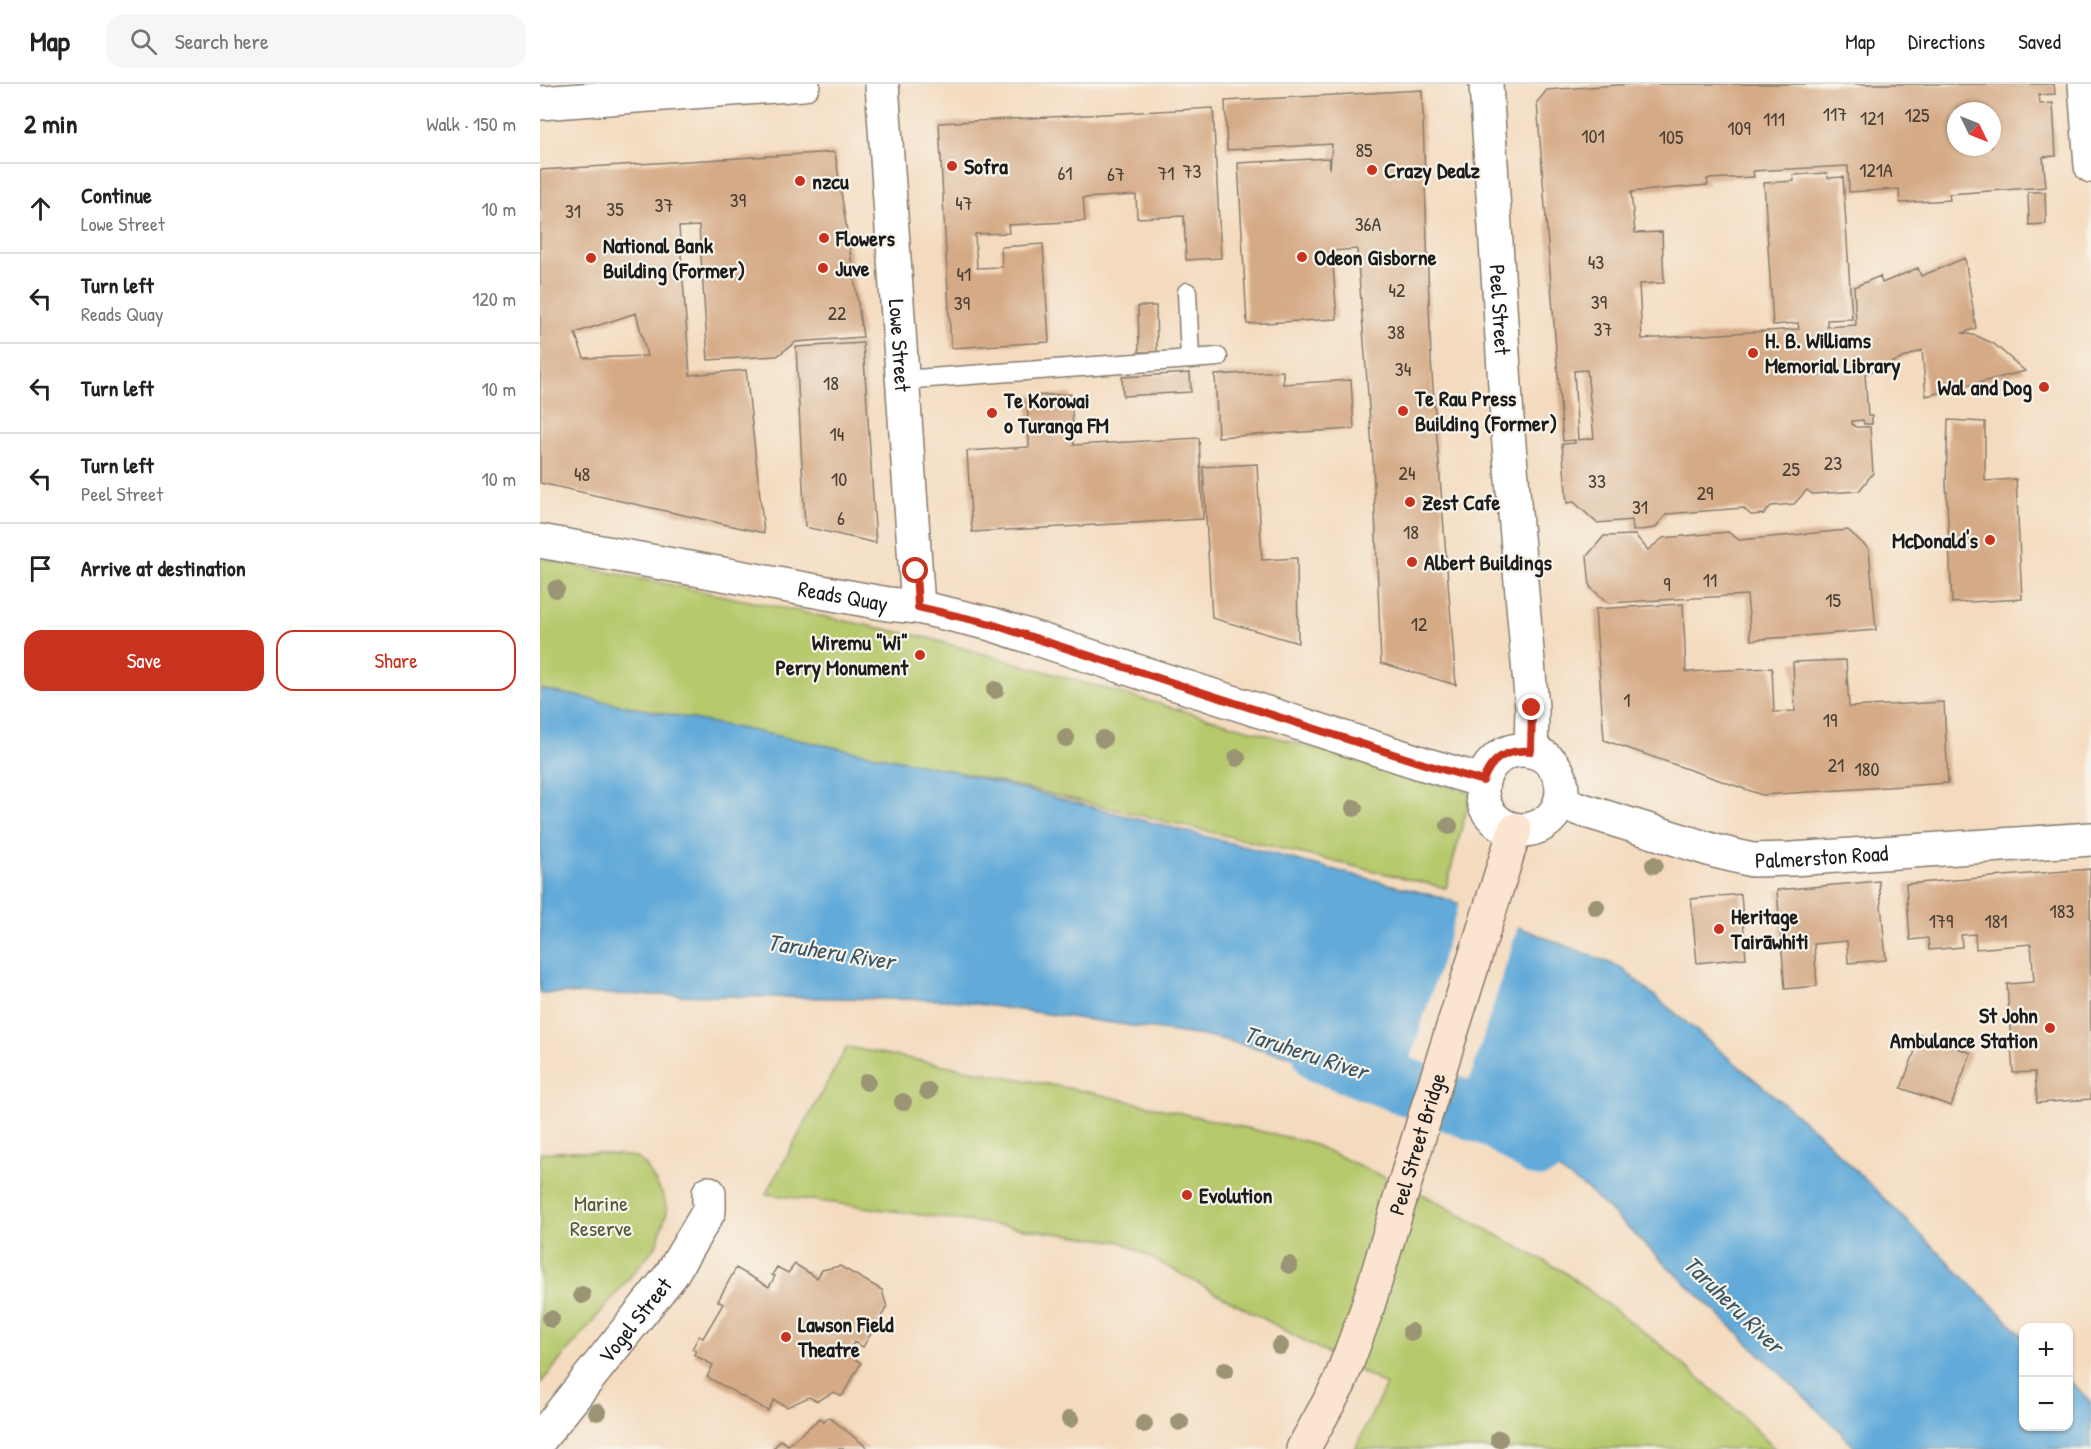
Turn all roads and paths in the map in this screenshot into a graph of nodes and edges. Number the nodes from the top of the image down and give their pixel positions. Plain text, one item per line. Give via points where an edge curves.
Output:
1 (803, 84) edge
2 (882, 84) edge
3 (1486, 84) edge
4 (2085, 84) edge
5 (540, 103) edge
6 (2091, 166) edge
7 (1187, 291) dead end
8 (1218, 357) dead end
9 (1190, 359) junction
10 (902, 380) junction
11 (540, 541) edge
12 (918, 607) junction
13 (1531, 751) junction
14 (1483, 781) junction
15 (1560, 803) junction
16 (2091, 839) edge
17 (1512, 842) junction
18 (709, 1193) dead end
19 (540, 1439) edge
20 (1303, 1449) edge

1 - 5 street
2 - 10 street, Lowe Street
3 - 13 street, Peel Street via 1508,433 1532,708
4 - 6 street
7 - 9 lane
8 - 9 lane
9 - 10 lane
10 - 12 street, Lowe Street
11 - 12 street, Reads Quay
12 - 14 street, Reads Quay via 991,624
13 - 14 street via 1513,752 1495,760
13 - 15 street via 1544,756 1557,771 1562,790
14 - 17 street via 1485,807
15 - 16 street, Palmerston Road via 1752,860
15 - 17 street via 1547,822 1526,830
17 - 20 main road, Peel Street Bridge via 1351,1355
18 - 19 street, Vogel Street via 709,1211 671,1275

